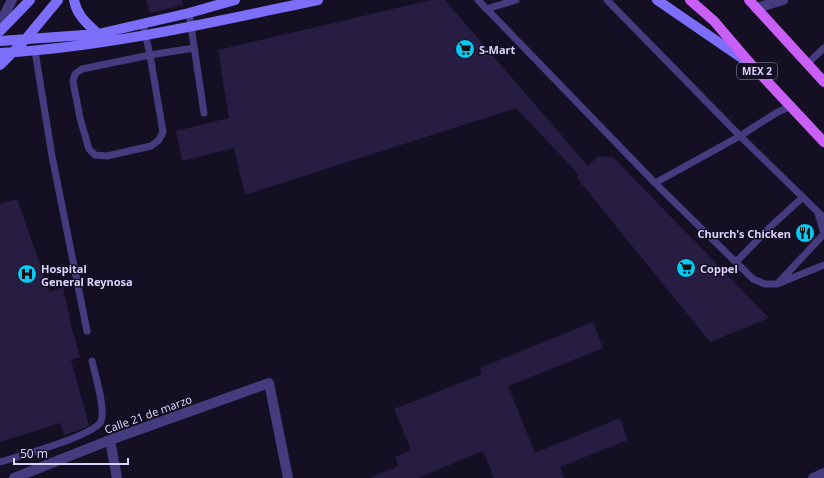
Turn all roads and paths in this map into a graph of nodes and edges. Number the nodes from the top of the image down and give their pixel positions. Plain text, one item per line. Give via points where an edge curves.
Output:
1 (12, 0) edge
2 (30, 0) edge
3 (58, 0) edge
4 (74, 0) edge
5 (235, 0) edge
6 (318, 0) edge
7 (478, 0) edge
8 (516, 0) edge
9 (607, 0) edge
10 (657, 0) edge
11 (690, 0) edge
12 (748, 0) edge
13 (783, 0) edge
14 (756, 8) junction
15 (486, 9) junction
16 (189, 13) junction
17 (0, 23) edge
18 (143, 24) junction
19 (191, 27) junction
20 (0, 32) edge
21 (98, 34) junction
22 (145, 34) junction
23 (25, 40) junction
24 (0, 41) edge
25 (194, 48) junction
26 (824, 48) edge
27 (35, 51) junction
28 (13, 52) junction
29 (0, 53) edge
30 (150, 55) junction
31 (749, 62) junction
32 (807, 64) junction
33 (0, 65) edge
34 (824, 82) edge
35 (791, 106) junction
36 (204, 113) dead end
37 (740, 136) junction
38 (824, 142) edge
39 (655, 183) junction
40 (803, 197) junction
41 (818, 212) junction
42 (824, 218) edge
43 (736, 262) junction
44 (824, 265) edge
45 (777, 284) junction
46 (87, 331) dead end
47 (92, 361) dead end
48 (110, 440) junction
49 (0, 462) edge
50 (824, 473) edge
51 (14, 478) edge
52 (117, 478) edge
53 (288, 478) edge
54 (813, 478) edge

1 - 17 street
2 - 20 main road
3 - 23 main road
4 - 21 main road via 76,9
5 - 16 main road
6 - 19 main road
7 - 15 lane
8 - 15 lane
9 - 37 lane
10 - 31 main road
11 - 31 main road, MEX 2 via 714,21
12 - 14 main road
13 - 14 street
14 - 32 main road
15 - 39 lane
16 - 18 main road
16 - 19 lane
18 - 21 main road
18 - 22 lane
19 - 22 main road
19 - 25 lane
21 - 23 main road
22 - 27 main road via 74,47
22 - 30 lane
23 - 24 main road
23 - 28 main road
25 - 30 lane
25 - 36 lane
26 - 32 lane
27 - 28 main road
27 - 46 lane via 52,156
28 - 29 main road
28 - 33 main road
30 - 30 lane via 162,132 159,140 151,146 108,156 95,155 88,149 80,118 73,81 75,74 82,69
31 - 35 main road, MEX 2
32 - 34 main road
35 - 37 lane
35 - 38 main road, MEX 2
37 - 39 lane
37 - 40 lane
39 - 43 lane
40 - 41 lane
40 - 43 lane
41 - 42 lane
41 - 45 lane via 824,234
43 - 45 lane via 753,279 765,284
44 - 45 lane
47 - 49 lane via 100,392 103,417 101,423 68,440
48 - 51 street, Calle 21 de marzo
48 - 52 street
48 - 53 street, Calle 21 de marzo via 269,383
50 - 54 street

